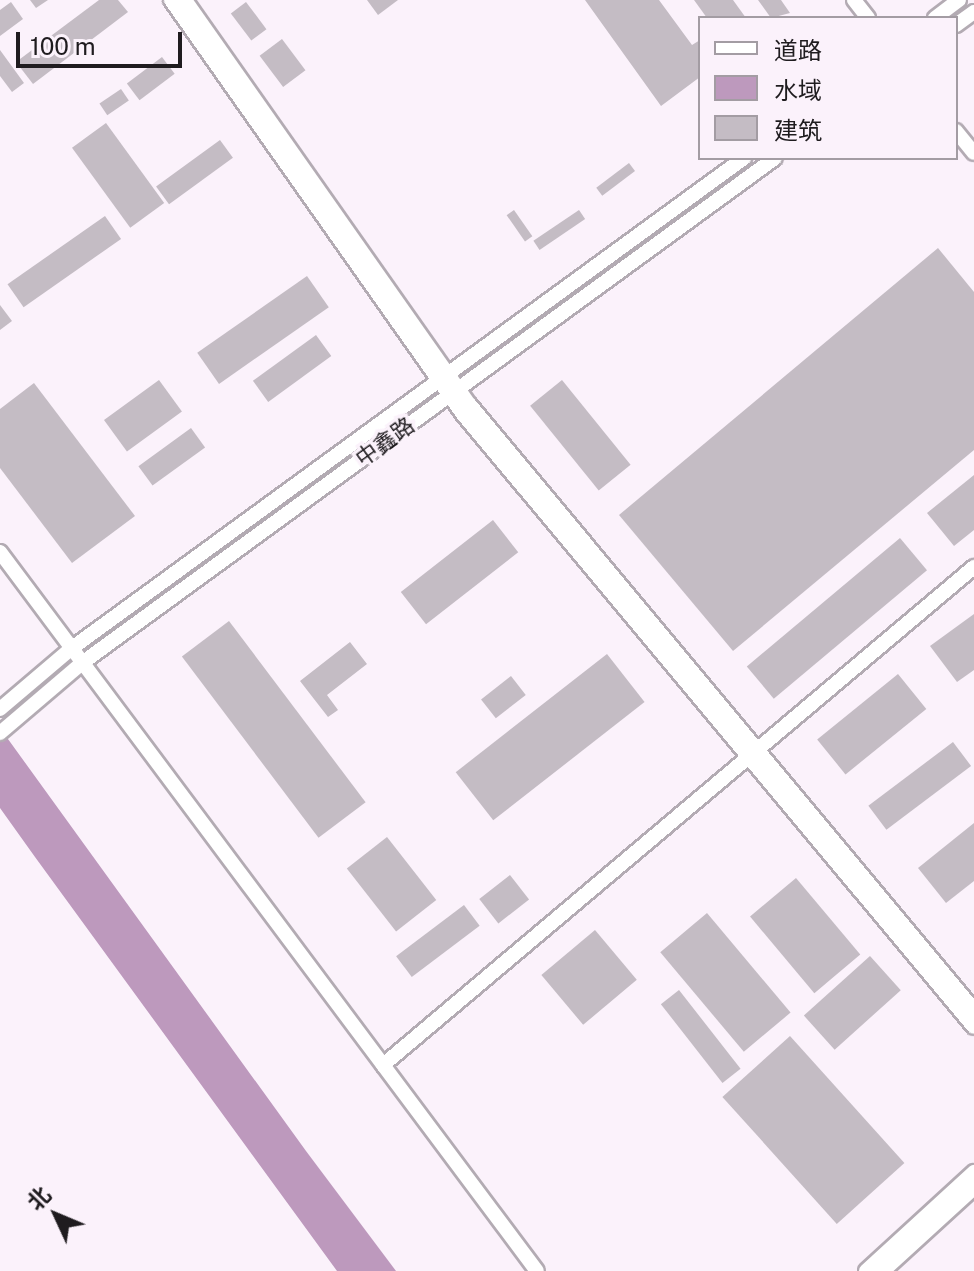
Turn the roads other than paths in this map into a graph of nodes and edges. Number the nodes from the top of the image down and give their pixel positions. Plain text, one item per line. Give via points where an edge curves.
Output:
1 (171, 0) edge
2 (185, 0) edge
3 (854, 0) edge
4 (959, 0) edge
5 (866, 16) edge
6 (938, 16) edge
7 (958, 133) edge
8 (974, 153) edge
9 (741, 160) edge
10 (772, 160) edge
11 (442, 377) junction
12 (453, 392) junction
13 (0, 552) edge
14 (974, 567) edge
15 (72, 648) junction
16 (82, 663) junction
17 (0, 709) edge
18 (0, 733) edge
19 (752, 752) junction
20 (974, 1010) edge
21 (974, 1027) edge
22 (383, 1065) junction
23 (974, 1172) edge
24 (974, 1188) edge
25 (537, 1271) edge
26 (866, 1271) edge
27 (883, 1271) edge

1 - 11 street
2 - 11 street
3 - 5 street
4 - 6 street
7 - 8 street
9 - 11 street, 中鑫路
10 - 12 street, 中鑫路
11 - 12 street
11 - 15 street, 中鑫路
12 - 16 street, 中鑫路
12 - 19 street
13 - 15 street
14 - 19 street
15 - 16 street
15 - 17 street, 中鑫路
16 - 18 street, 中鑫路
16 - 22 street
19 - 20 street
19 - 21 street
19 - 22 street
22 - 25 street
23 - 26 street
24 - 27 street

